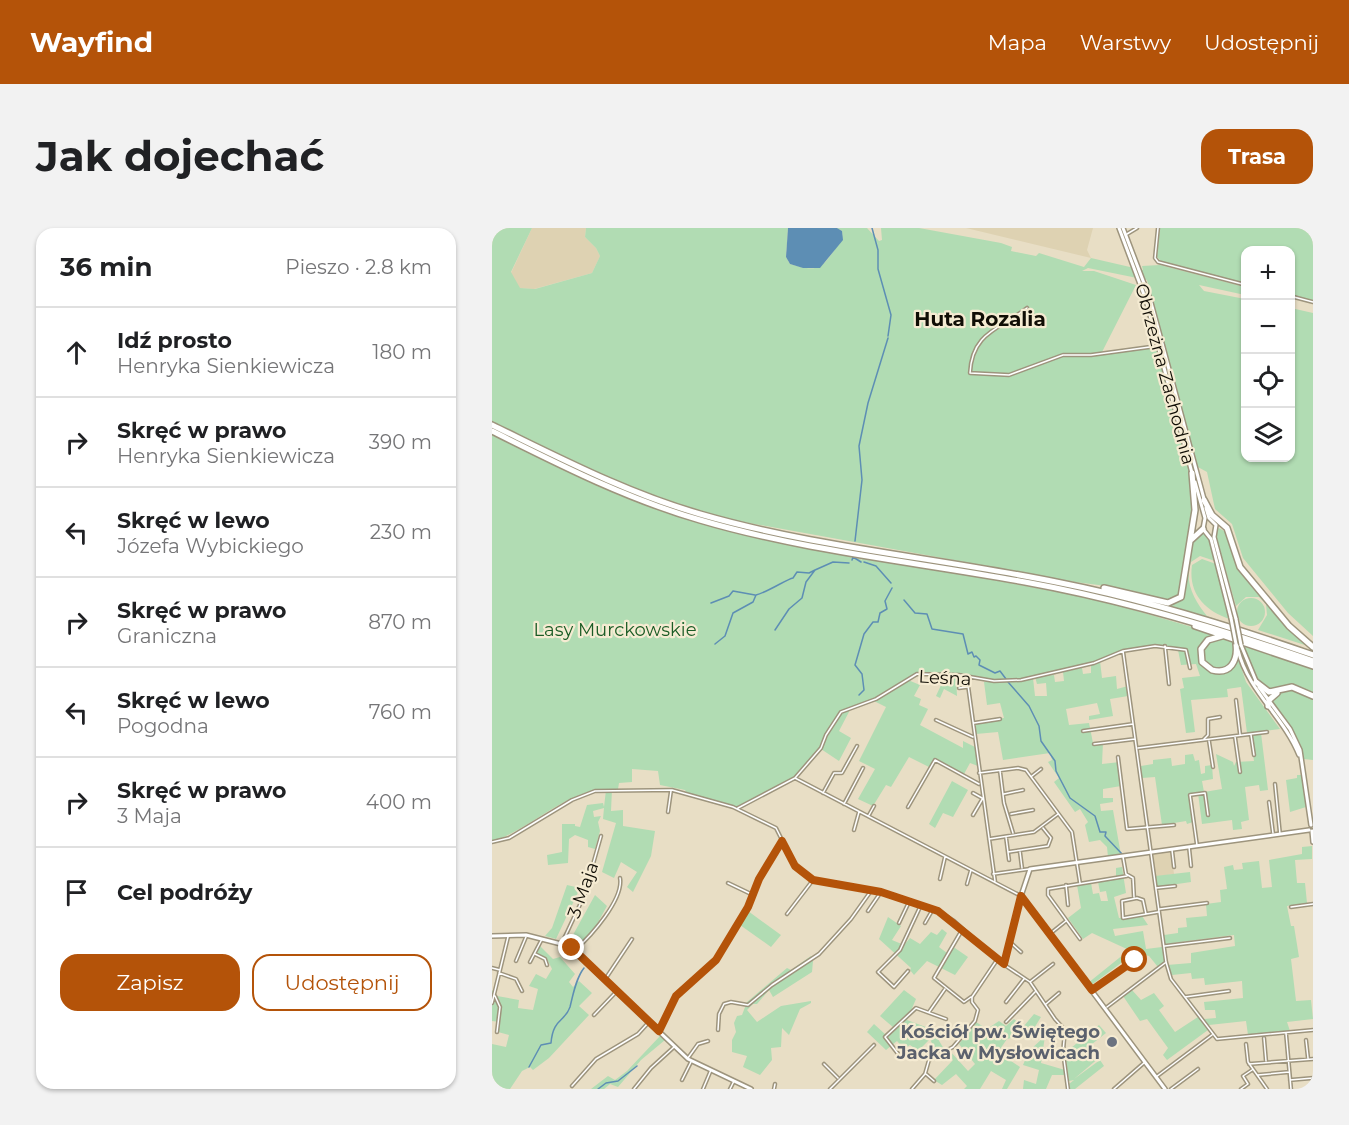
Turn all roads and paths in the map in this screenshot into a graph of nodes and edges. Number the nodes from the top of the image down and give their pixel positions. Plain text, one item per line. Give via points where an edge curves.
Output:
1 (1121, 228) edge
2 (1137, 228) edge
3 (1158, 228) edge
4 (1126, 235) junction
5 (1137, 267) junction
6 (1241, 284) edge
7 (1145, 288) junction
8 (1295, 297) edge
9 (1313, 302) edge
10 (1027, 308) dead end
11 (1157, 346) junction
12 (492, 425) edge
13 (492, 431) edge
14 (1192, 473) junction
15 (1204, 500) junction
16 (1211, 520) junction
17 (1205, 522) junction
18 (1216, 525) junction
19 (1203, 529) junction
20 (1229, 532) junction
21 (1214, 533) junction
22 (1208, 534) junction
23 (1189, 547) junction
24 (1078, 586) junction
25 (1131, 604) junction
26 (1229, 637) junction
27 (1239, 644) junction
28 (1164, 646) junction
29 (1313, 647) edge
30 (1123, 651) junction
31 (1313, 655) edge
32 (1313, 661) edge
33 (1313, 666) edge
34 (1190, 668) dead end
35 (967, 677) junction
36 (1256, 682) junction
37 (1169, 684) dead end
38 (968, 687) junction
39 (959, 688) dead end
40 (1281, 690) junction
41 (1313, 696) edge
42 (1236, 700) dead end
43 (1269, 704) junction
44 (1220, 717) dead end
45 (1000, 719) dead end
46 (936, 720) dead end
47 (973, 723) junction
48 (1133, 724) junction
49 (1083, 731) dead end
50 (1267, 732) dead end
51 (1251, 734) junction
52 (1240, 735) junction
53 (1235, 736) junction
54 (975, 737) junction
55 (1136, 739) junction
56 (1209, 739) junction
57 (1203, 740) junction
58 (1094, 744) dead end
59 (856, 746) dead end
60 (1137, 748) junction
61 (1254, 755) dead end
62 (1118, 758) dead end
63 (1212, 766) dead end
64 (863, 768) dead end
65 (1041, 769) dead end
66 (1000, 770) junction
67 (1240, 772) dead end
68 (979, 773) junction
69 (1031, 777) junction
70 (795, 778) junction
71 (981, 784) junction
72 (1275, 784) dead end
73 (672, 790) junction
74 (1023, 790) dead end
75 (973, 793) dead end
76 (823, 794) junction
77 (1004, 794) junction
78 (982, 798) junction
79 (1269, 801) dead end
80 (844, 804) junction
81 (874, 806) dead end
82 (909, 807) dead end
83 (737, 809) junction
84 (1033, 810) dead end
85 (668, 812) dead end
86 (859, 812) junction
87 (1059, 814) junction
88 (973, 815) dead end
89 (1010, 815) junction
90 (1208, 815) dead end
91 (868, 816) junction
92 (1174, 825) dead end
93 (1312, 825) edge
94 (855, 826) junction
95 (1043, 827) junction
96 (860, 828) dead end
97 (1148, 828) junction
98 (854, 830) dead end
99 (1311, 831) edge
100 (1281, 834) junction
101 (1013, 835) junction
102 (1274, 835) junction
103 (601, 836) dead end
104 (1006, 837) junction
105 (989, 839) junction
106 (782, 841) junction
107 (492, 842) edge
108 (1313, 842) edge
109 (1197, 846) junction
110 (1189, 847) junction
111 (1172, 849) junction
112 (1020, 851) junction
113 (1008, 852) junction
114 (1151, 852) junction
115 (1123, 856) junction
116 (945, 857) junction
117 (1009, 860) dead end
118 (1078, 862) junction
119 (1191, 866) dead end
120 (1174, 867) dead end
121 (1022, 869) junction
122 (1030, 869) junction
123 (971, 870) junction
124 (993, 874) junction
125 (1127, 876) junction
126 (620, 878) dead end
127 (940, 879) dead end
128 (813, 880) junction
129 (728, 883) dead end
130 (994, 883) junction
131 (1080, 883) junction
132 (968, 884) dead end
133 (1066, 885) junction
134 (1175, 886) dead end
135 (1156, 888) junction
136 (871, 890) junction
137 (881, 892) junction
138 (753, 895) junction
139 (1021, 896) junction
140 (1134, 899) junction
141 (909, 902) junction
142 (1207, 903) dead end
143 (921, 904) junction
144 (1313, 904) edge
145 (1068, 905) dead end
146 (1291, 907) dead end
147 (933, 909) junction
148 (1159, 910) junction
149 (868, 911) dead end
150 (787, 914) dead end
151 (1146, 914) junction
152 (1066, 921) junction
153 (899, 923) dead end
154 (924, 923) dead end
155 (962, 929) junction
156 (1049, 934) junction
157 (507, 935) junction
158 (526, 935) junction
159 (492, 936) edge
160 (542, 938) junction
161 (1230, 938) dead end
162 (632, 939) dead end
163 (1080, 939) dead end
164 (1011, 942) junction
165 (562, 943) junction
166 (1164, 946) junction
167 (575, 951) junction
168 (1021, 952) dead end
169 (534, 953) junction
170 (997, 960) junction
171 (516, 961) dead end
172 (530, 962) dead end
173 (1166, 962) junction
174 (1004, 964) junction
175 (1053, 964) dead end
176 (1138, 964) dead end
177 (547, 965) dead end
178 (492, 968) edge
179 (908, 971) dead end
180 (499, 972) junction
181 (1024, 978) junction
182 (605, 980) junction
183 (1030, 982) junction
184 (946, 988) junction
185 (1092, 990) junction
186 (522, 991) dead end
187 (617, 991) junction
188 (1036, 991) junction
189 (1229, 991) dead end
190 (1059, 993) dead end
191 (494, 995) junction
192 (972, 997) junction
193 (1185, 997) junction
194 (1006, 1002) dead end
195 (492, 1003) edge
196 (1045, 1004) junction
197 (1105, 1008) junction
198 (929, 1012) junction
199 (594, 1015) dead end
200 (946, 1019) dead end
201 (649, 1022) junction
202 (1006, 1022) dead end
203 (718, 1030) dead end
204 (1313, 1030) edge
205 (659, 1031) junction
206 (497, 1032) dead end
207 (1286, 1033) junction
208 (1213, 1034) junction
209 (1264, 1038) dead end
210 (708, 1041) dead end
211 (1306, 1041) dead end
212 (1246, 1044) dead end
213 (874, 1045) dead end
214 (675, 1047) junction
215 (900, 1055) dead end
216 (1308, 1059) junction
217 (1313, 1059) edge
218 (690, 1060) junction
219 (1289, 1061) junction
220 (1144, 1062) junction
221 (1267, 1063) junction
222 (824, 1064) dead end
223 (1249, 1064) junction
224 (1198, 1069) dead end
225 (1252, 1069) junction
226 (711, 1070) junction
227 (1290, 1072) junction
228 (926, 1074) junction
229 (1257, 1076) junction
230 (1156, 1077) junction
231 (839, 1078) junction
232 (1313, 1078) edge
233 (682, 1080) dead end
234 (734, 1080) junction
235 (1290, 1080) junction
236 (934, 1082) dead end
237 (775, 1084) dead end
238 (572, 1086) dead end
239 (634, 1089) edge
240 (703, 1089) edge
241 (730, 1089) edge
242 (750, 1089) edge
243 (774, 1089) edge
244 (830, 1089) edge
245 (912, 1089) edge
246 (1068, 1089) edge
247 (1114, 1089) edge
248 (1165, 1089) edge
249 (1171, 1089) edge
250 (1241, 1089) edge
251 (1267, 1089) edge
252 (1291, 1089) edge

1 - 4 street, Obrzeżna Zachodnia
1 - 5 street, Obrzeżna Zachodnia
2 - 4 street
3 - 6 street via 1158,262
4 - 5 street, Obrzeżna Zachodnia
5 - 7 street, Obrzeżna Zachodnia
7 - 11 street, Obrzeżna Zachodnia
7 - 15 street, Obrzeżna Zachodnia
8 - 9 street
10 - 11 street via 992,330 972,352 970,373 1008,375 1063,355
11 - 14 street, Obrzeżna Zachodnia
12 - 24 highway via 617,484 701,514 762,529
13 - 25 highway via 614,490 708,522
14 - 17 street, Obrzeżna Zachodnia
14 - 23 highway via 1195,503
15 - 16 street, Obrzeżna Zachodnia
15 - 20 highway
16 - 17 street
16 - 18 street
17 - 19 street
18 - 20 highway
18 - 21 street
19 - 22 street
19 - 23 highway via 1193,536
20 - 29 highway via 1242,570 1289,626
21 - 22 street
21 - 27 street, bridge
22 - 27 street, bridge
23 - 24 highway via 1184,590 1174,602
24 - 31 highway via 1192,615
25 - 26 highway
25 - 32 highway
26 - 27 highway via 1215,636 1203,645 1201,657 1207,668 1217,672 1230,668
26 - 33 highway
27 - 36 street
27 - 43 street via 1246,673
28 - 30 street, Leśna
28 - 34 street via 1186,650
28 - 37 street
30 - 35 street, Leśna via 1094,663 1021,680
30 - 48 street
35 - 38 street
35 - 70 street, Leśna via 916,674 876,699 842,712 821,748
36 - 40 highway via 1269,692
36 - 43 street
38 - 39 street
38 - 47 street
40 - 41 highway via 1292,687
40 - 43 highway
42 - 52 street
43 - 93 street via 1294,737
44 - 57 street via 1208,719 1208,735
45 - 47 street
46 - 54 street
47 - 54 street
48 - 49 street
48 - 55 street
50 - 51 street
51 - 52 street
51 - 61 street
52 - 53 street
53 - 56 street
53 - 67 street
54 - 68 street
55 - 58 street
55 - 60 street
56 - 57 street
56 - 63 street
57 - 60 street
59 - 76 street via 842,773 834,773
60 - 97 street
62 - 97 street via 1126,828
64 - 80 street
65 - 69 street
66 - 68 street
66 - 69 street via 1021,768
66 - 77 street
68 - 71 street
69 - 87 street
70 - 76 street
70 - 83 street, Leśna
71 - 78 street
71 - 82 street via 935,760
72 - 100 street
73 - 83 street
73 - 85 street
73 - 107 street via 585,793 509,838
74 - 77 street
75 - 78 street
76 - 80 street
77 - 89 street
78 - 88 street
78 - 105 street
79 - 102 street
80 - 86 street
81 - 91 street
83 - 106 street via 776,828
84 - 89 street
86 - 91 street
86 - 94 street
87 - 95 street
87 - 118 street via 1072,832
89 - 101 street
90 - 109 street via 1205,793 1190,795
91 - 116 street
92 - 97 street
93 - 99 street
94 - 96 street
94 - 98 street
95 - 101 street via 1030,834
95 - 112 street via 1051,838 1049,844
97 - 114 street
99 - 100 street
99 - 108 street
100 - 102 street
101 - 104 street
102 - 109 street
103 - 165 street, 3 Maja via 584,896
104 - 105 street
104 - 113 street
105 - 124 street
106 - 128 street via 795,866
106 - 138 street
109 - 110 street
110 - 111 street
110 - 119 street
111 - 114 street
111 - 120 street
112 - 113 street
112 - 121 street
113 - 117 street
114 - 115 street
114 - 135 street
115 - 118 street
115 - 125 street
116 - 123 street
116 - 127 street
118 - 122 street
118 - 131 street
121 - 122 street
121 - 124 street
122 - 139 street
123 - 130 street
123 - 132 street
124 - 130 street
125 - 131 street
125 - 140 street via 1133,877
126 - 167 street, 3 Maja via 621,890 598,927
128 - 136 street
128 - 150 street
129 - 138 street
130 - 139 street
131 - 133 street
133 - 145 street
133 - 152 street via 1051,887 1047,892
134 - 135 street
135 - 148 street
136 - 137 street
136 - 203 street via 823,950 748,1005 724,1004
137 - 141 street
137 - 149 street
138 - 205 street via 716,960 676,996
139 - 156 street
139 - 164 street
140 - 151 street via 1143,900
140 - 151 street via 1122,901 1123,918
141 - 143 street
141 - 153 street
142 - 148 street
143 - 147 street
143 - 179 street via 900,950 878,972 894,987
144 - 146 street
147 - 154 street
147 - 155 street
148 - 151 street
148 - 166 street
152 - 156 street
152 - 163 street
155 - 170 street
155 - 184 street via 934,976
156 - 185 street
157 - 158 street
157 - 159 street
157 - 180 street
158 - 160 street
158 - 171 street
160 - 165 street
160 - 169 street
161 - 166 street
162 - 182 street
164 - 168 street
164 - 174 street
165 - 167 street
166 - 173 street
167 - 182 street
169 - 172 street
169 - 177 street via 545,959
170 - 174 street
170 - 192 street
173 - 193 street via 1171,979
173 - 197 street
174 - 181 street
175 - 183 street
176 - 185 street via 1132,960
178 - 180 street
180 - 186 street via 516,979
180 - 191 street
181 - 183 street
181 - 194 street
182 - 187 street
183 - 188 street
184 - 192 street via 964,1002
184 - 198 street
185 - 197 street
187 - 199 street
187 - 201 street
188 - 196 street
188 - 202 street
189 - 193 street
190 - 196 street
191 - 195 street
191 - 206 street via 500,1007
192 - 228 street via 978,1010 975,1021 953,1047 929,1060
193 - 208 street
196 - 246 street via 1065,1030 1063,1052
197 - 220 street
198 - 200 street
198 - 215 street via 916,1008 885,1037
201 - 205 street
201 - 238 street via 638,1034 596,1059
204 - 207 street
205 - 214 street
207 - 208 street via 1219,1040
207 - 219 street
208 - 230 street
209 - 221 street
210 - 218 street via 698,1044
211 - 216 street
212 - 223 street
213 - 231 street
214 - 218 street
214 - 239 street
216 - 217 street
216 - 219 street
218 - 226 street
218 - 233 street
219 - 221 street
219 - 227 street
220 - 230 street
220 - 247 street
221 - 223 street
222 - 231 street
223 - 225 street
224 - 249 street
225 - 229 street
225 - 250 street via 1243,1076 1248,1084
226 - 234 street
226 - 240 street
227 - 229 street
227 - 235 street
228 - 236 street
228 - 245 street
229 - 251 street
230 - 248 street
231 - 244 street
232 - 235 street
234 - 241 street
234 - 242 street
235 - 252 street
237 - 243 street

